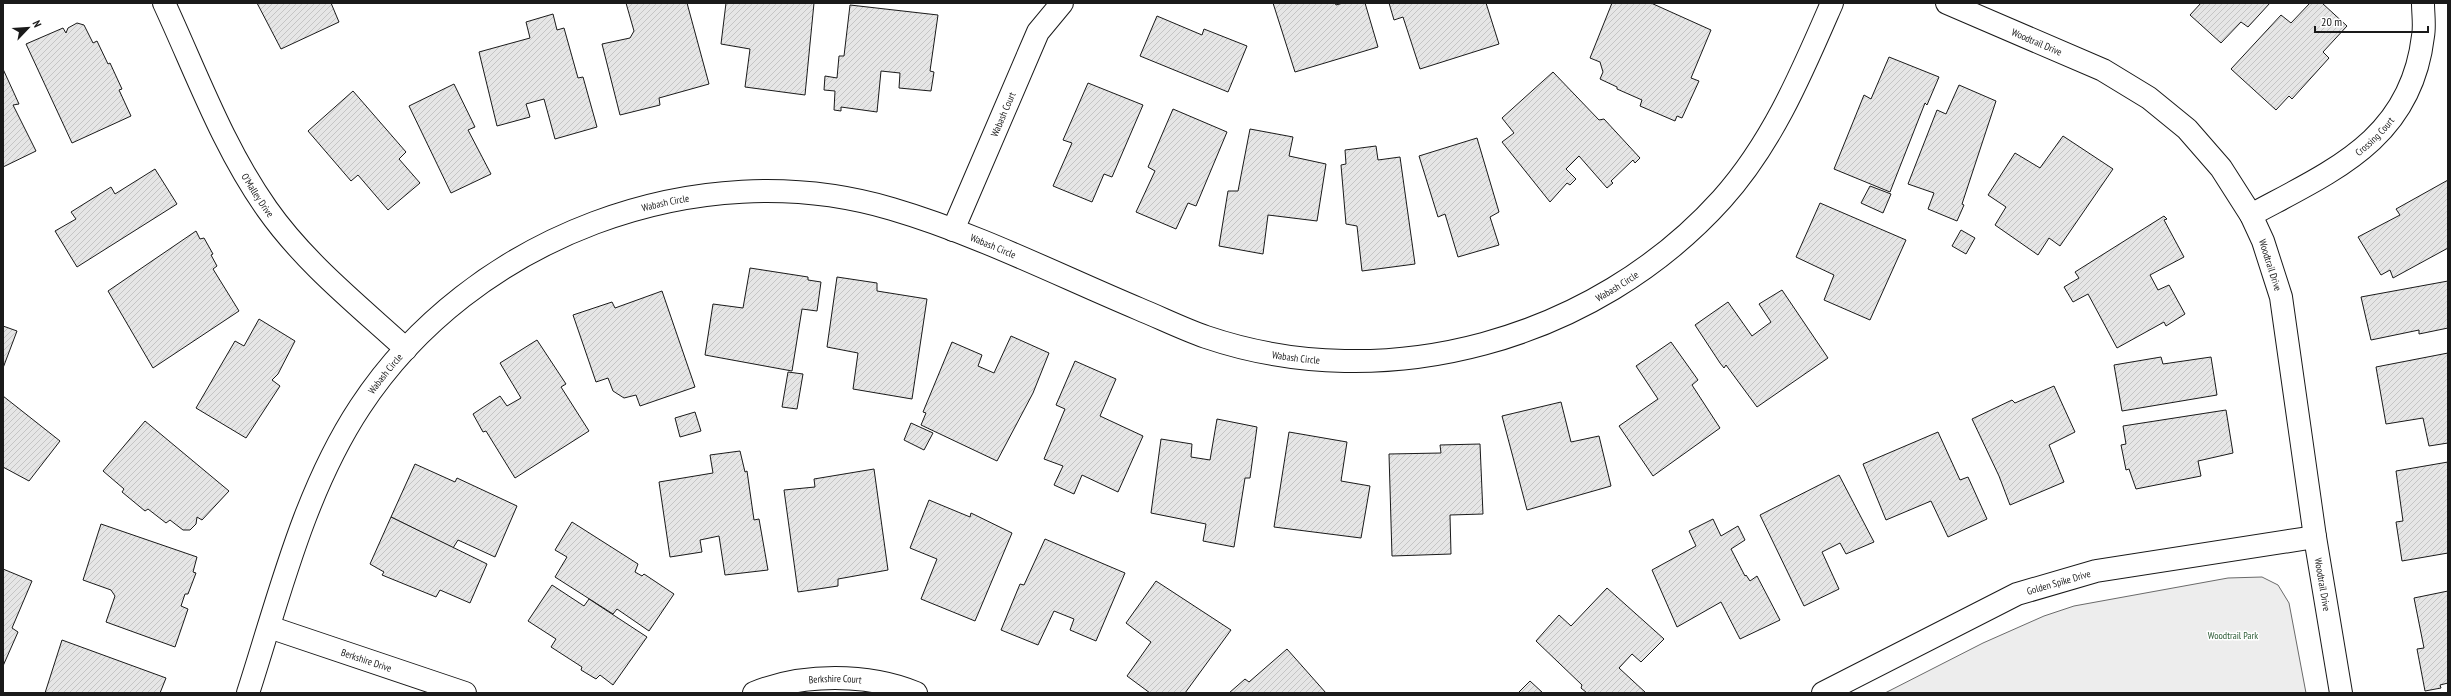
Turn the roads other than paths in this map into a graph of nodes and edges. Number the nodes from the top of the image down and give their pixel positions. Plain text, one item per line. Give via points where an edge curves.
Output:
1 (164, 3) edge
2 (1062, 3) edge
3 (1832, 3) edge
4 (1947, 3) edge
5 (2423, 3) edge
6 (2251, 215) junction
7 (952, 230) junction
8 (406, 349) junction
9 (2315, 537) junction
10 (269, 627) junction
11 (248, 693) edge
12 (465, 693) edge
13 (754, 693) edge
14 (916, 693) edge
15 (1823, 693) edge
16 (2341, 693) edge

1 - 8 street, O'Malley Drive via 232,150 267,209 310,261
2 - 7 street, Wabash Court via 1038,32
3 - 7 street, Wabash Circle via 1800,79 1768,137 1722,198 1669,250 1609,292 1551,322 1484,345 1417,358 1342,361 1276,354 1206,337
4 - 6 street, Woodtrail Drive via 2103,70 2149,98 2187,129 2221,168
5 - 6 street, Crossing Court via 2424,36 2414,79 2391,120 2364,149 2335,170
6 - 9 street, Woodtrail Drive via 2263,241 2281,297
7 - 8 street, Wabash Circle via 889,208 820,195 754,192 689,197 622,213 560,236 498,270 443,312
8 - 10 street, Wabash Circle via 361,406 327,467 305,521
9 - 15 street, Golden Spike Drive via 2096,571 2017,594
9 - 16 street, Woodtrail Drive
10 - 11 street, Wabash Circle
10 - 12 street, Berkshire Drive
13 - 14 street, Berkshire Court via 808,680 854,679 904,688

